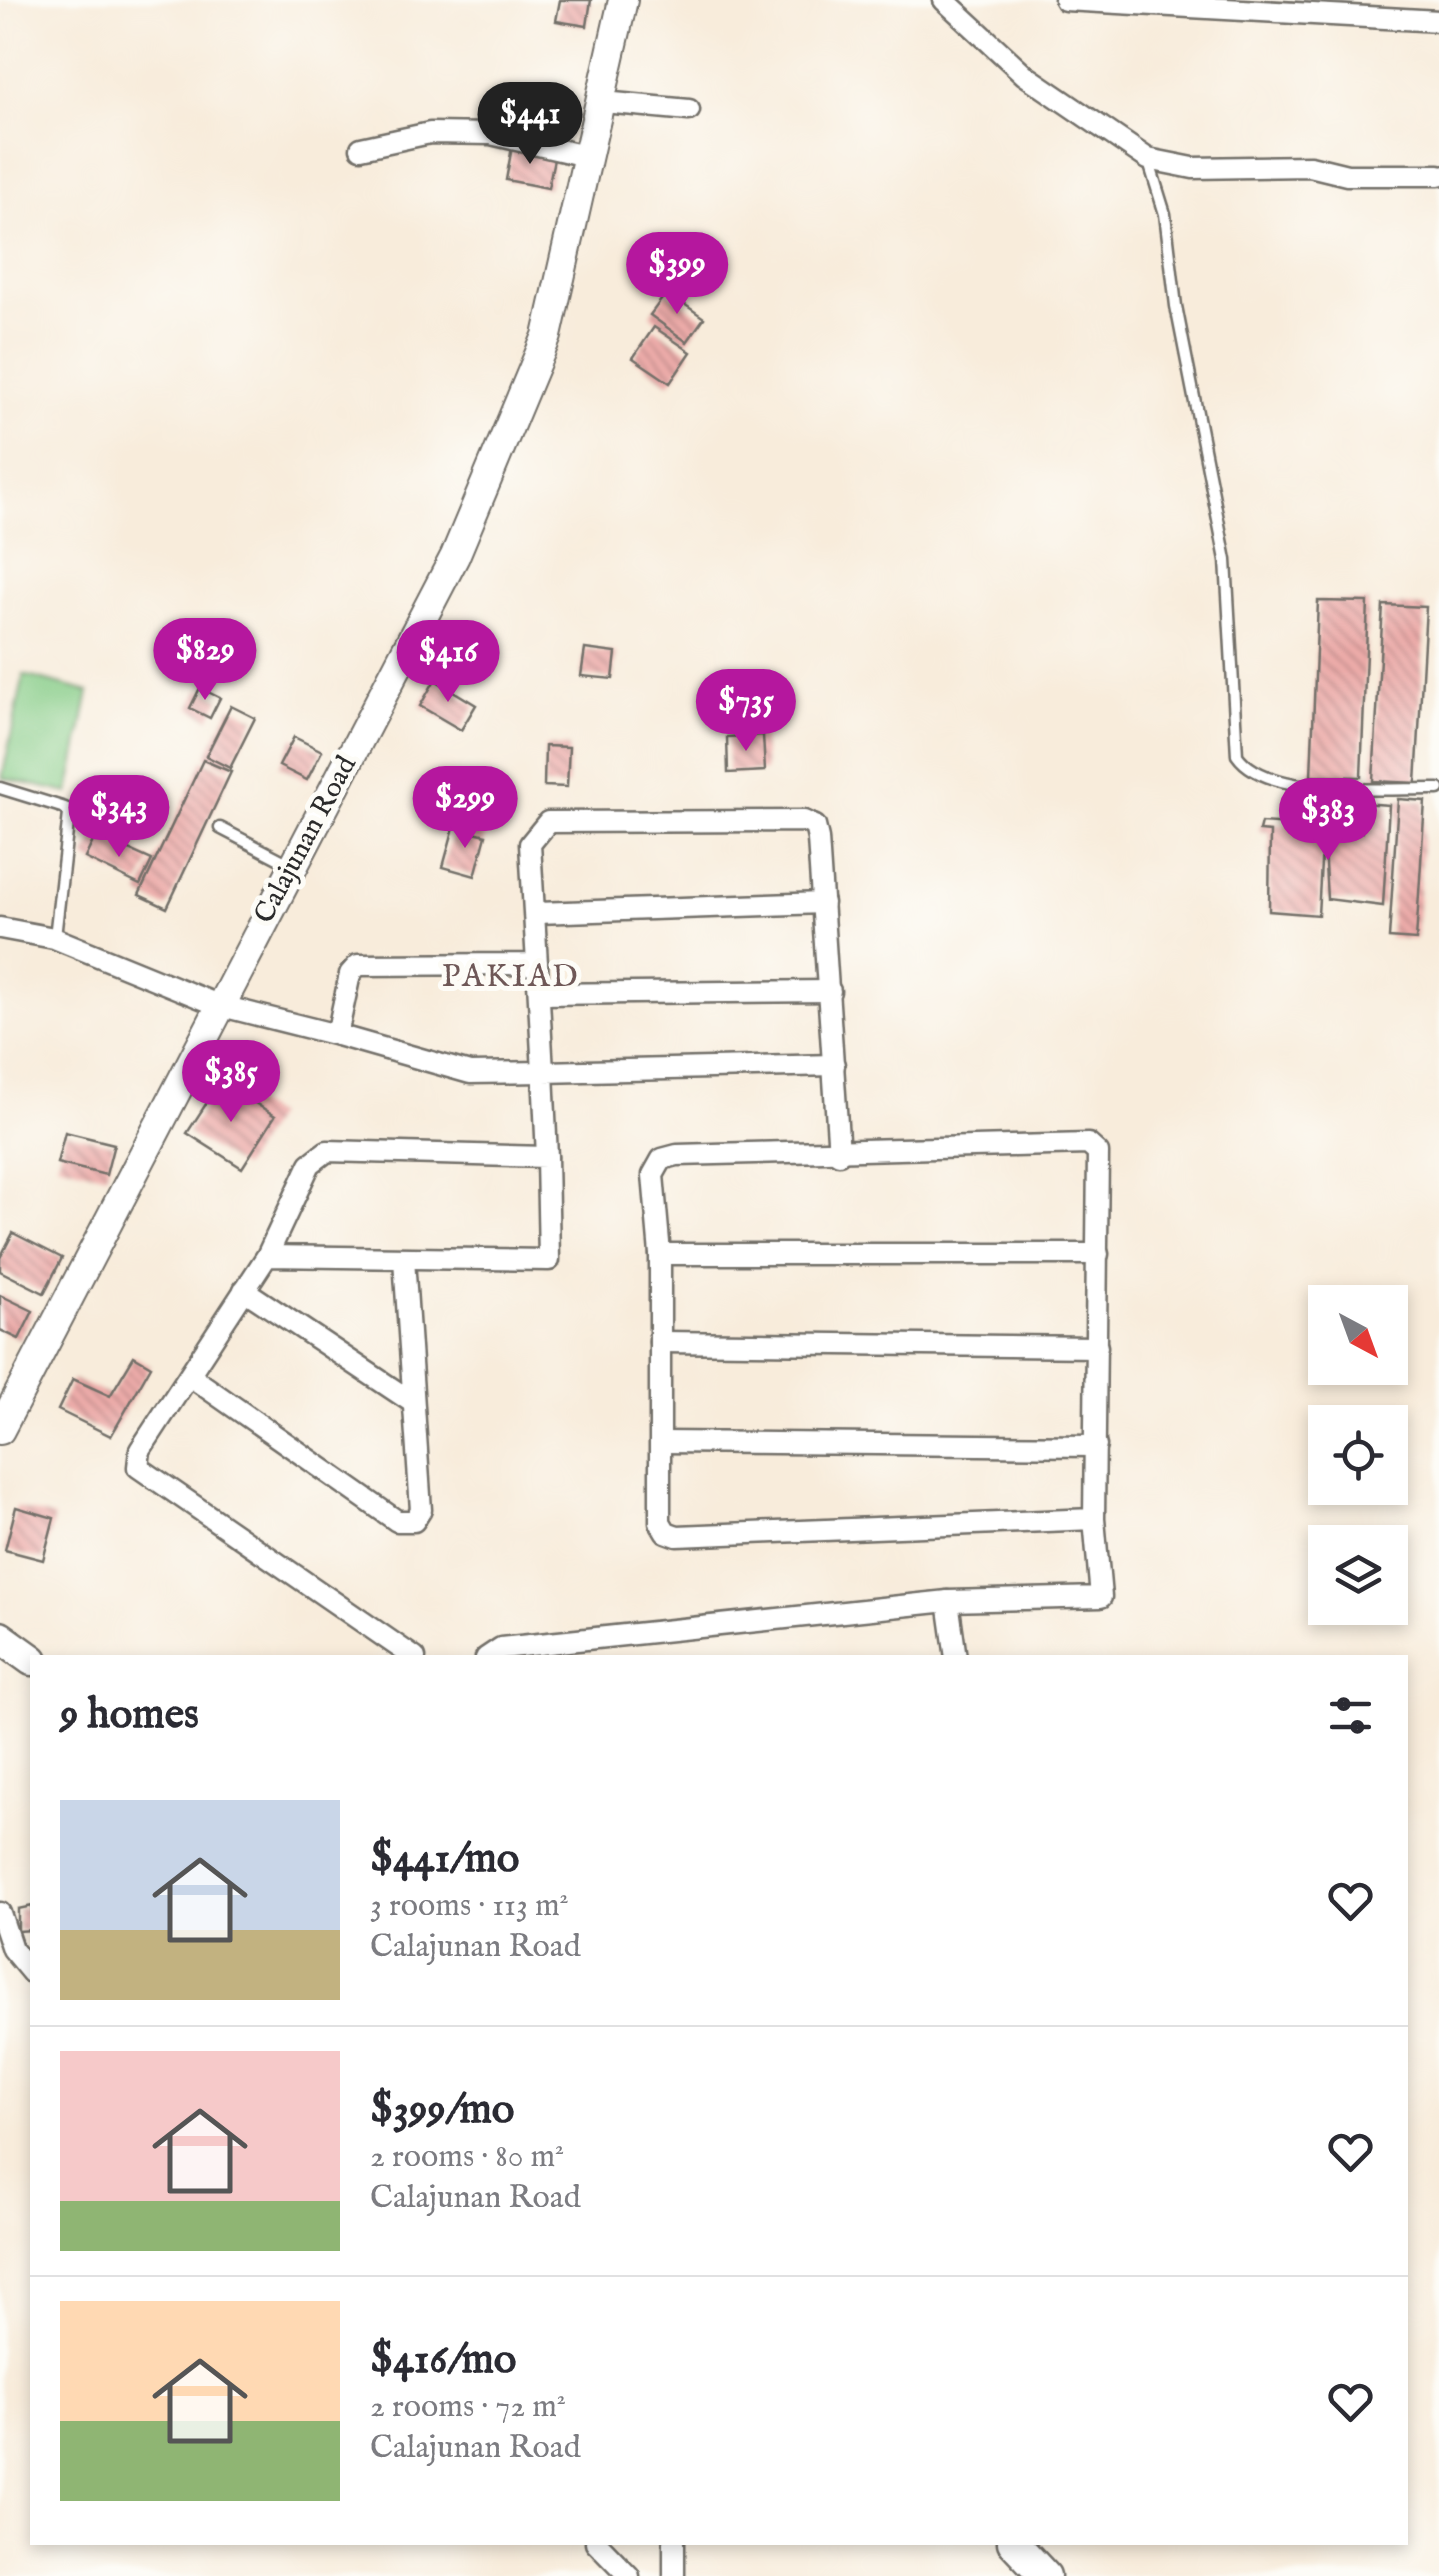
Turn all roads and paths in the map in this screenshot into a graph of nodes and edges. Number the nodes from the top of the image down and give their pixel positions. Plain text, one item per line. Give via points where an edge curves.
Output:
1 (623, 0) edge
2 (944, 0) edge
3 (1065, 0) edge
4 (1107, 2) edge
5 (1439, 22) edge
6 (603, 102) junction
7 (689, 110) dead end
8 (361, 148) dead end
9 (590, 158) junction
10 (1148, 158) junction
11 (1439, 175) edge
12 (0, 788) edge
13 (1439, 789) edge
14 (220, 828) dead end
15 (294, 867) junction
16 (823, 903) junction
17 (537, 913) junction
18 (0, 928) edge
19 (54, 938) junction
20 (537, 964) junction
21 (830, 991) junction
22 (540, 994) junction
23 (218, 1005) junction
24 (337, 1034) junction
25 (834, 1065) junction
26 (543, 1072) junction
27 (839, 1154) junction
28 (547, 1157) junction
29 (660, 1254) junction
30 (1098, 1254) junction
31 (268, 1256) junction
32 (404, 1259) junction
33 (244, 1290) junction
34 (660, 1342) junction
35 (1097, 1347) junction
36 (190, 1376) junction
37 (412, 1402) junction
38 (0, 1430) edge
39 (661, 1442) junction
40 (1096, 1446) junction
41 (1094, 1519) junction
42 (948, 1602) junction
43 (0, 1637) edge
44 (410, 1655) edge
45 (490, 1655) edge
46 (956, 1655) edge
47 (30, 1659) edge
48 (0, 1913) edge
49 (30, 1971) edge
50 (599, 2545) edge
51 (674, 2545) edge
52 (1016, 2545) edge
53 (629, 2576) edge
54 (674, 2576) edge
55 (1045, 2576) edge

1 - 6 main road, Calajunan Road
2 - 10 street via 1025,74
3 - 4 street
4 - 5 street
6 - 7 street
6 - 9 main road, Calajunan Road
8 - 9 street via 430,133 491,134
9 - 15 main road, Calajunan Road via 547,336 463,537
10 - 11 street via 1193,168 1310,166 1348,175
10 - 13 lane via 1165,214 1176,306 1226,560 1237,755 1266,779
12 - 19 lane via 70,814
14 - 15 lane
15 - 23 main road, Calajunan Road
16 - 17 street
16 - 17 street via 815,826 804,821 548,822 530,844
16 - 21 street
17 - 20 street
18 - 19 street
19 - 23 street
20 - 22 street
20 - 24 street via 358,965 350,974
21 - 22 street
21 - 25 street
22 - 26 street
23 - 24 street
23 - 38 main road, Calajunan Road
24 - 26 street via 470,1073
25 - 26 street
25 - 27 street
26 - 28 street
27 - 29 street via 662,1160 654,1176
27 - 30 street via 1088,1144 1100,1165
28 - 31 street via 327,1151 310,1164
28 - 32 street via 549,1260
29 - 30 street
29 - 34 street
30 - 35 street
31 - 32 street
31 - 33 street
32 - 37 street
33 - 36 street
33 - 37 street
34 - 35 street
34 - 39 street
35 - 40 street
36 - 37 street via 398,1521 414,1521 420,1510
36 - 44 street via 150,1431 138,1467
39 - 40 street
39 - 41 street via 660,1522 678,1536
40 - 41 street
41 - 42 street via 1102,1597
42 - 45 street via 501,1648
42 - 46 street
43 - 47 main road
48 - 49 street via 12,1949
50 - 53 street
51 - 54 street
52 - 55 main road

